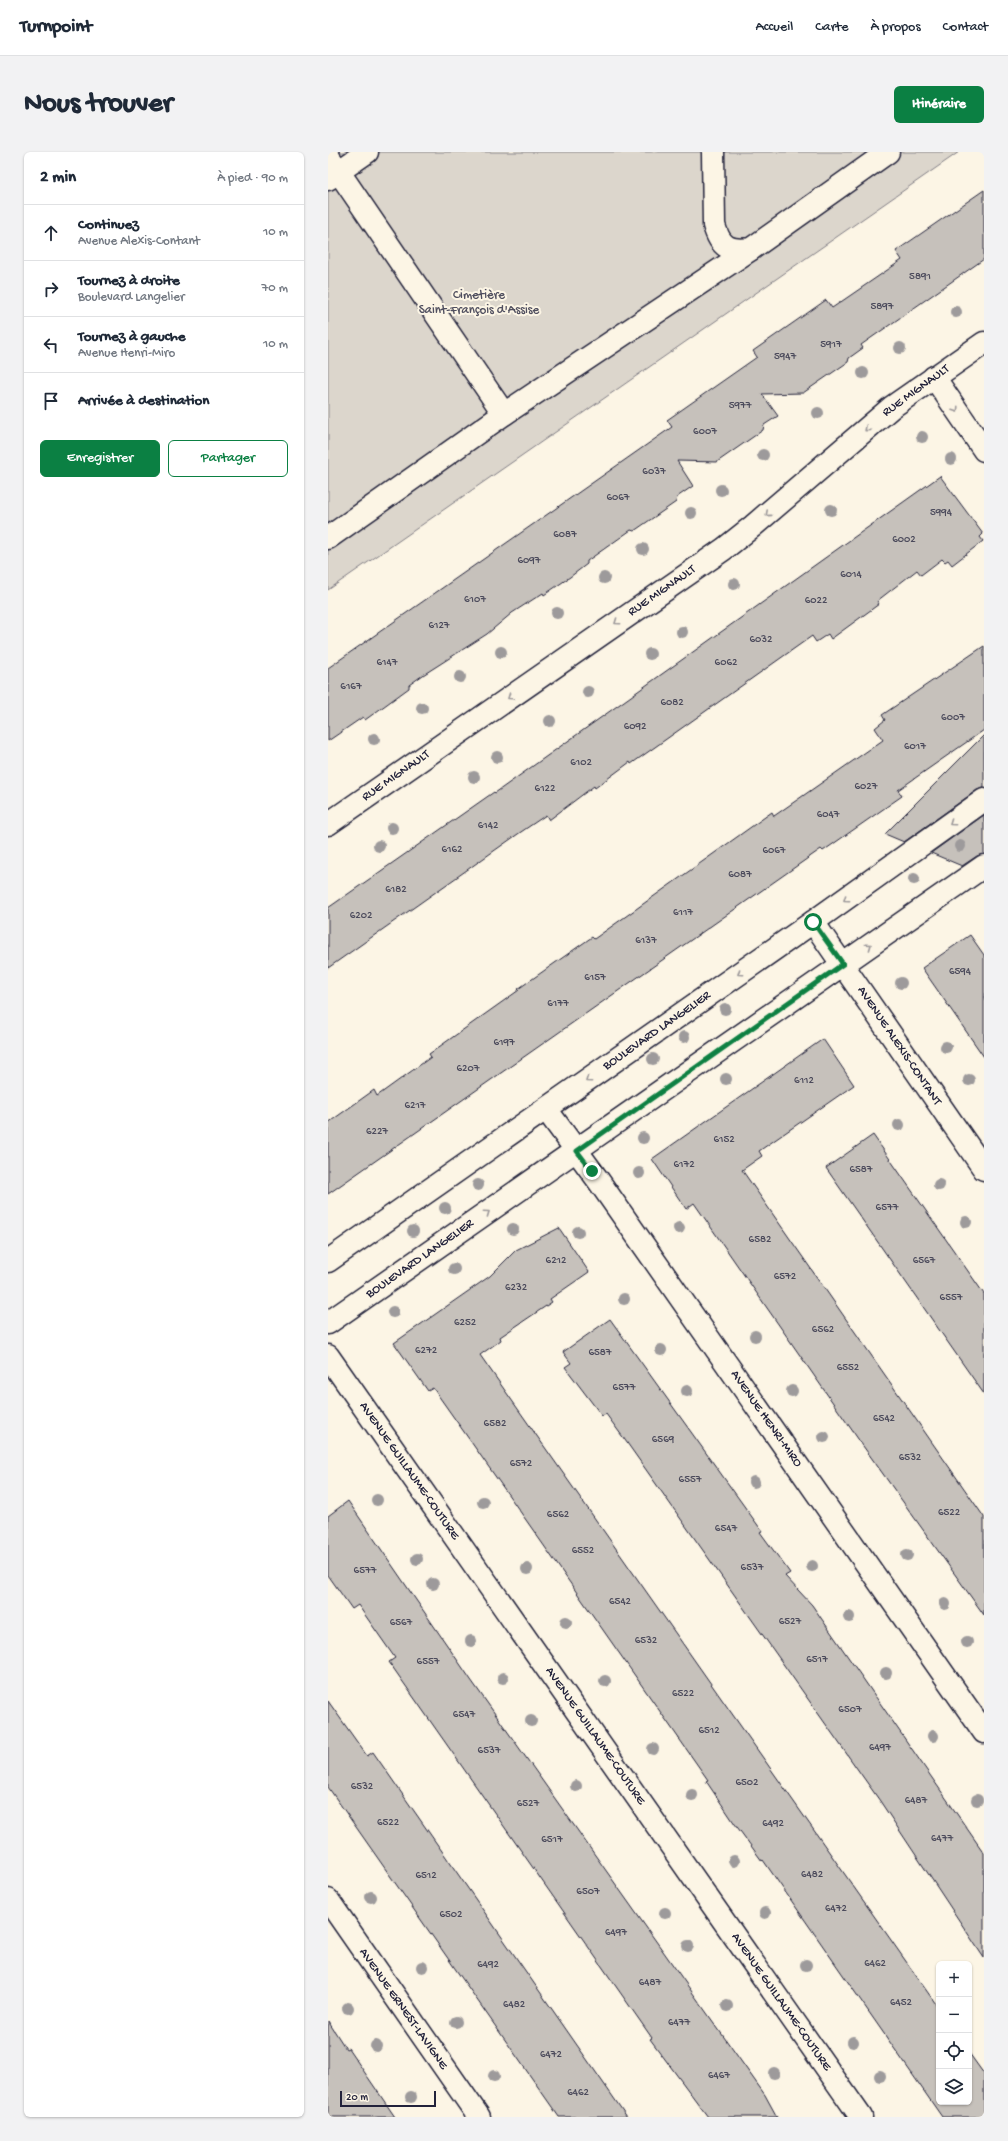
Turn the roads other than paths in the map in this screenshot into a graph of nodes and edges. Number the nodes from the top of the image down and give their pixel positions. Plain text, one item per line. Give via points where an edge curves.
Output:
1 (367, 152) edge
2 (713, 152) edge
3 (888, 152) edge
4 (332, 169) edge
5 (751, 249) junction
6 (982, 350) edge
7 (934, 377) junction
8 (504, 414) junction
9 (984, 450) edge
10 (328, 538) edge
11 (984, 800) edge
12 (328, 824) edge
13 (984, 866) edge
14 (813, 922) junction
15 (843, 964) junction
16 (546, 1109) junction
17 (577, 1151) junction
18 (984, 1169) edge
19 (328, 1261) edge
20 (328, 1323) edge
21 (328, 1356) edge
22 (984, 1732) edge
23 (328, 1900) edge
24 (479, 2117) edge
25 (861, 2117) edge

1 - 4 street
2 - 5 street via 714,225 717,236 726,247 736,251
3 - 5 street
4 - 8 street
5 - 8 street
6 - 7 street, RUE MIGNAULT
7 -> 9 street
7 -> 12 street, RUE MIGNAULT via 892,407 724,549
8 - 10 street
11 -> 14 street, BOULEVARD LANGELIER
15 -> 13 street, BOULEVARD LANGELIER
14 - 15 street, AVENUE ALEXIS-CONTANT
14 -> 16 street, BOULEVARD LANGELIER
15 - 17 street, BOULEVARD LANGELIER
15 - 18 street, AVENUE ALEXIS-CONTANT
16 - 17 street, AVENUE HENRI-MIRO
16 - 19 street, BOULEVARD LANGELIER
20 -> 17 street, BOULEVARD LANGELIER
17 - 22 street, AVENUE HENRI-MIRO
21 - 25 street, AVENUE GUILLAUME-COUTURE
23 - 24 street, AVENUE ERNEST-LAVIGNE

